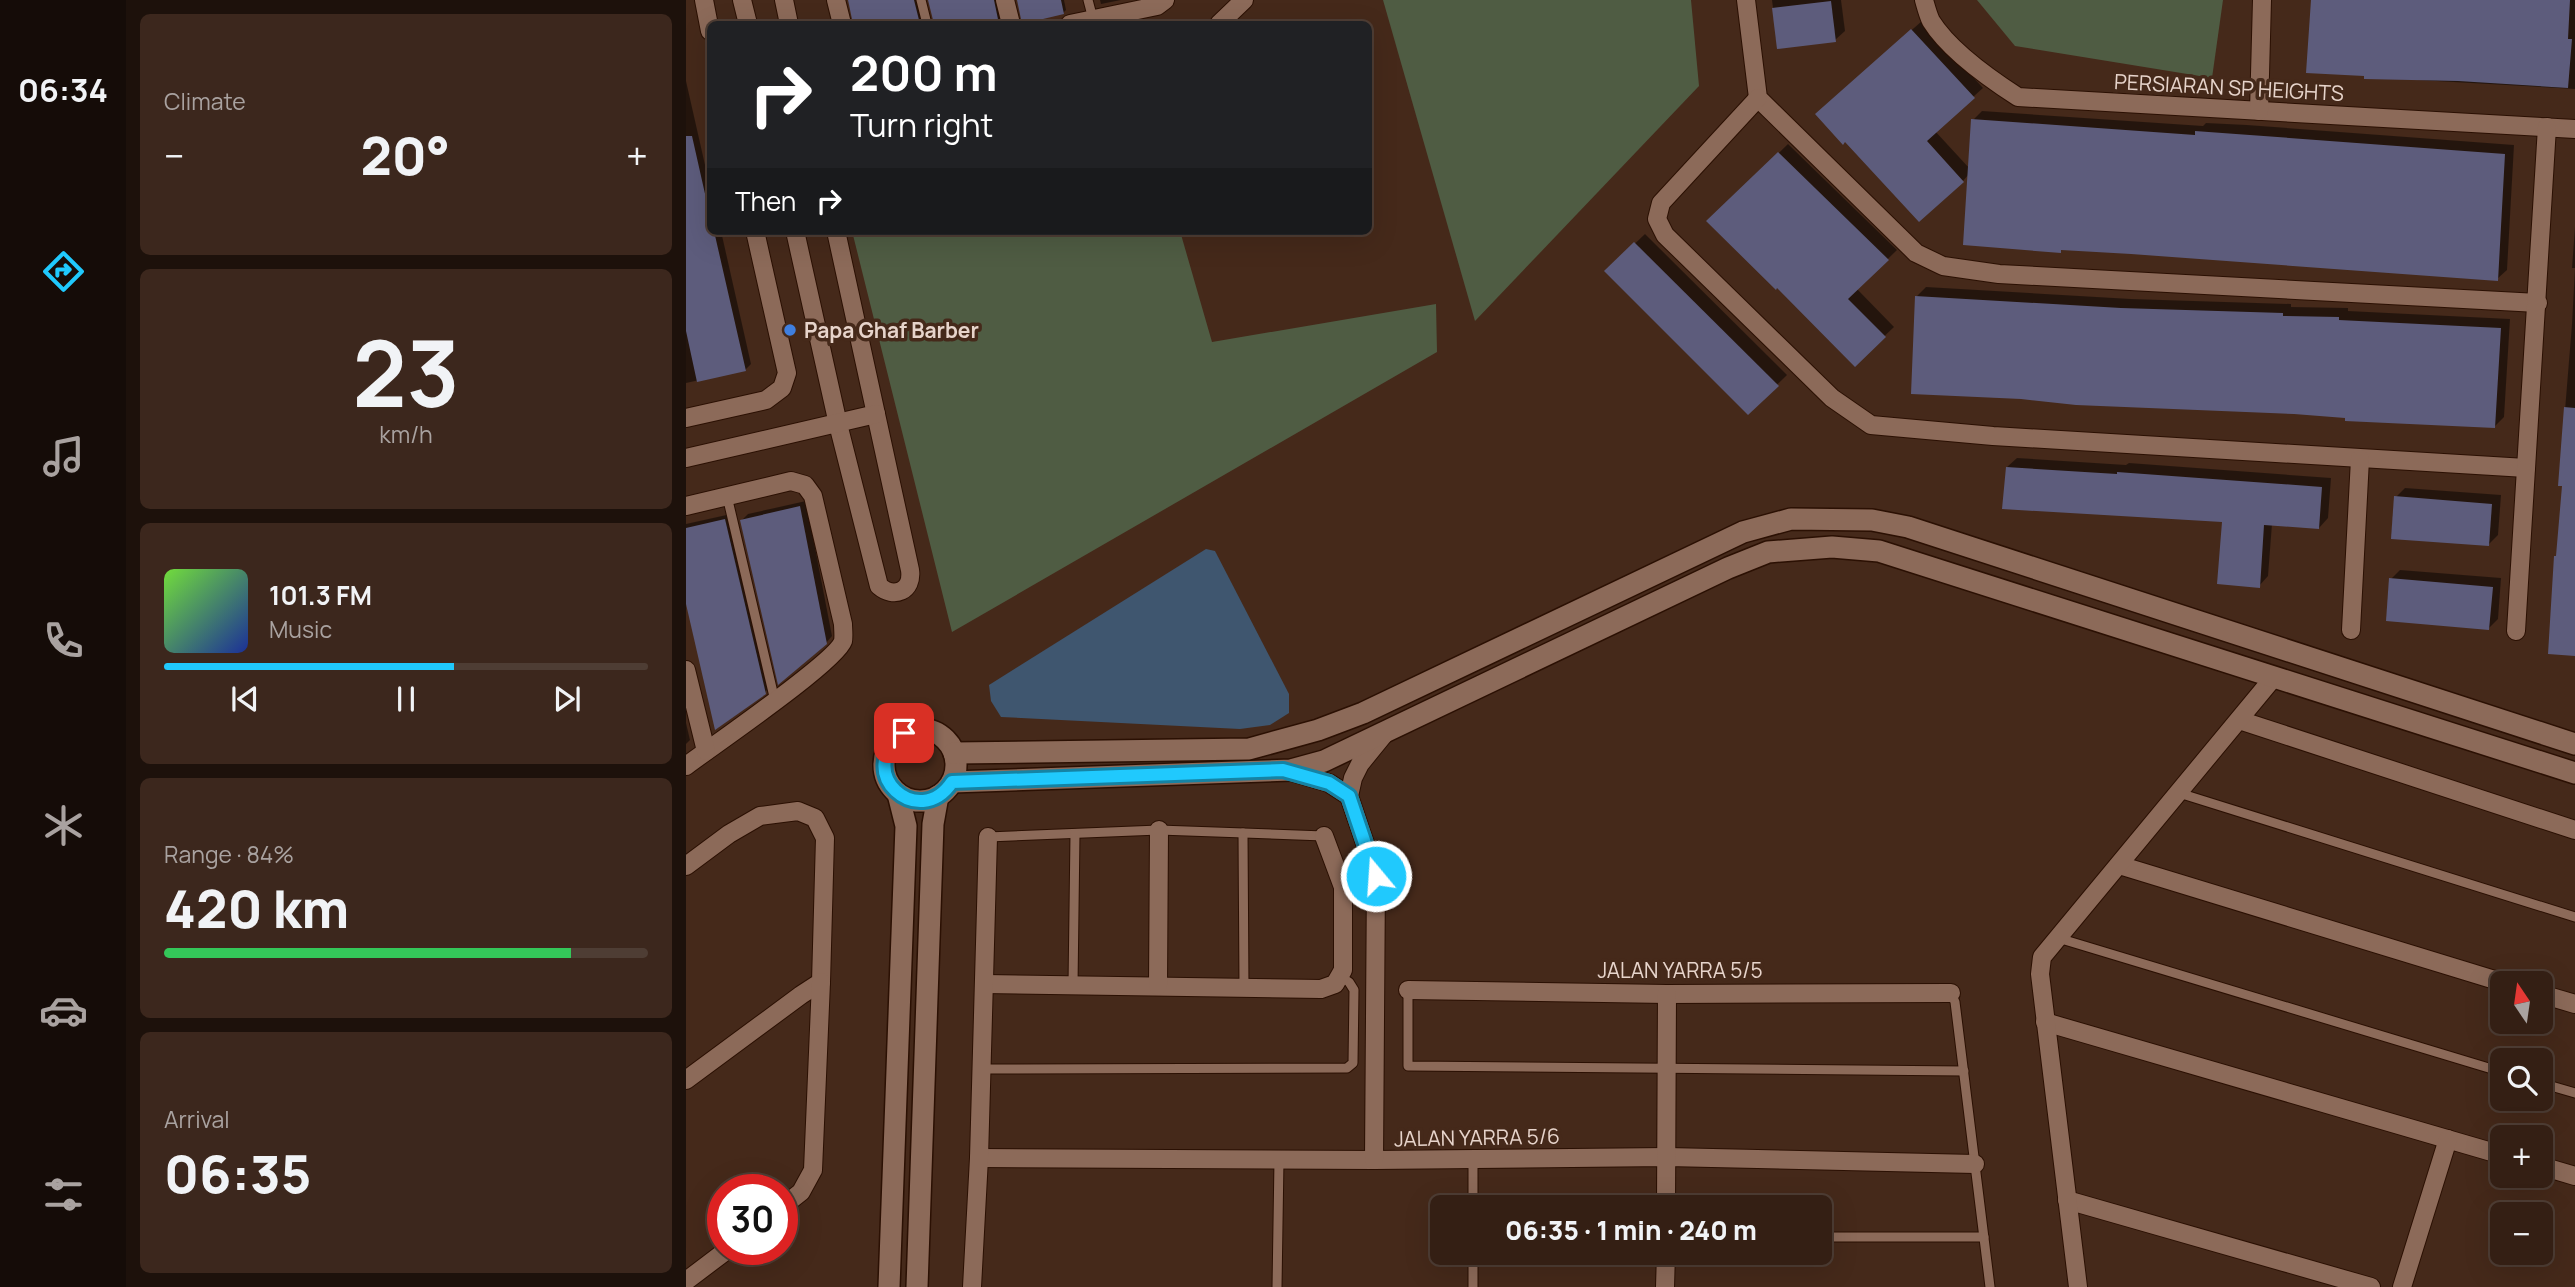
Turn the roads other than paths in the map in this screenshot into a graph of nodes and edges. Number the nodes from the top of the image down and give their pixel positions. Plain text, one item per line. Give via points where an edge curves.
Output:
1 (704, 0) edge
2 (742, 0) edge
3 (784, 0) edge
4 (836, 0) edge
5 (921, 0) edge
6 (1005, 0) edge
7 (1088, 0) edge
8 (1165, 0) edge
9 (1244, 0) edge
10 (1746, 0) edge
11 (1924, 0) edge
12 (2262, 0) edge
13 (1093, 19) junction
14 (708, 21) edge
15 (747, 21) edge
16 (788, 21) edge
17 (841, 21) edge
18 (926, 21) edge
19 (1010, 21) edge
20 (1084, 21) edge
21 (1222, 21) edge
22 (1758, 97) junction
23 (2259, 111) junction
24 (2547, 127) junction
25 (2575, 130) edge
26 (756, 235) edge
27 (796, 235) edge
28 (837, 235) edge
29 (2538, 303) junction
30 (876, 414) junction
31 (686, 418) edge
32 (838, 424) junction
33 (686, 458) edge
34 (2360, 459) junction
35 (2526, 468) junction
36 (727, 496) junction
37 (686, 506) edge
38 (2351, 630) dead end
39 (2516, 631) dead end
40 (686, 670) edge
41 (2274, 677) junction
42 (775, 701) junction
43 (2239, 720) junction
44 (1386, 732) junction
45 (2575, 744) edge
46 (706, 751) junction
47 (954, 753) junction
48 (686, 766) edge
49 (1283, 770) junction
50 (2575, 774) edge
51 (945, 789) junction
52 (2179, 793) junction
53 (898, 794) junction
54 (1349, 796) junction
55 (1159, 830) junction
56 (2575, 830) edge
57 (1243, 833) junction
58 (1075, 834) junction
59 (1324, 836) joint
60 (988, 837) joint
61 (2119, 865) junction
62 (686, 866) edge
63 (2575, 918) edge
64 (2057, 938) junction
65 (1339, 976) junction
66 (2490, 978) edge
67 (821, 982) junction
68 (984, 984) junction
69 (1073, 985) junction
70 (1158, 986) junction
71 (1244, 988) junction
72 (1408, 990) joint
73 (1951, 993) joint
74 (1667, 994) junction
75 (2553, 998) edge
76 (2575, 1004) edge
77 (2045, 1022) junction
78 (2490, 1068) edge
79 (981, 1069) junction
80 (1667, 1069) junction
81 (1964, 1071) junction
82 (686, 1080) edge
83 (2553, 1087) edge
84 (2575, 1093) edge
85 (2448, 1139) junction
86 (2490, 1151) edge
87 (1667, 1157) junction
88 (979, 1158) junction
89 (1472, 1159) junction
90 (1279, 1160) junction
91 (1374, 1160) junction
92 (1975, 1164) junction
93 (2553, 1170) edge
94 (2575, 1176) edge
95 (798, 1195) edge
96 (1473, 1195) edge
97 (1666, 1195) edge
98 (2067, 1199) junction
99 (1832, 1237) edge
100 (1984, 1237) junction
101 (707, 1265) edge
102 (1473, 1265) edge
103 (1666, 1265) edge
104 (686, 1281) edge
105 (919, 1284) edge
106 (889, 1287) edge
107 (972, 1287) edge
108 (1277, 1287) edge
109 (1473, 1287) edge
110 (1665, 1287) edge
111 (1990, 1287) edge
112 (2078, 1287) edge
113 (2371, 1287) edge
114 (2402, 1287) edge

1 - 14 street
2 - 15 street
3 - 16 street
4 - 17 street
5 - 18 lane
6 - 19 street
7 - 13 lane
8 - 13 street via 1157,6
9 - 21 street
10 - 22 street
11 - 23 street, PERSIARAN SP HEIGHTS via 1931,20 1956,49 2018,97
12 - 23 street
13 - 20 street
22 - 29 street via 1916,253 1943,266 1999,274
22 - 34 street via 1661,202 1657,219 1665,235 1832,398 1871,425
23 - 24 street, PERSIARAN SP HEIGHTS
24 - 25 street, PERSIARAN SP HEIGHTS
24 - 29 street
26 - 31 street via 787,373 782,388 766,400
27 - 32 street
28 - 30 street
29 - 35 street
30 - 32 street
30 - 32 street via 911,579 894,594 879,586
32 - 33 street
34 - 35 street
34 - 38 street
35 - 39 street
36 - 37 street
36 - 42 lane
36 - 42 street via 792,481 805,485 813,496 843,624 843,641 833,654
40 - 46 street
41 - 43 street
41 - 44 street via 1880,551 1832,547 1768,552 1728,568
41 - 50 street
42 - 46 street
43 - 52 street
43 - 56 street
44 - 49 street via 1324,761
44 - 54 street via 1360,764
45 - 47 street via 1908,527 1872,520 1791,519 1743,533 1363,713 1318,730 1249,749
46 - 48 street
47 - 51 street via 956,765
47 - 53 street via 940,734 928,730 916,729 894,740 884,762 885,774
49 - 51 street
49 - 54 street via 1329,783
51 - 53 street via 918,801
51 - 105 street via 933,824
52 - 61 street
52 - 63 lane
53 - 106 street via 906,826
54 - 91 street via 1376,876
55 - 57 lane
55 - 58 lane
55 - 70 street
57 - 59 lane
57 - 71 lane
58 - 60 lane
58 - 69 lane
59 - 65 street via 1343,887 1343,970
60 - 68 street
61 - 64 street
61 - 66 street
62 - 67 street via 760,816 798,811 815,818 824,838
64 - 77 street via 2040,965
64 - 78 lane
65 - 71 street via 1335,984 1321,989
65 - 79 lane via 1353,990 1353,1063 1347,1068
67 - 82 street
67 - 95 street via 813,1170
68 - 69 street
68 - 79 street
69 - 70 street
70 - 71 street
72 - 74 street, JALAN YARRA 5/5
72 - 80 lane via 1408,1066
73 - 74 street, JALAN YARRA 5/5
73 - 81 lane
74 - 80 street
75 - 76 street
77 - 85 street
77 - 98 street
79 - 88 street
80 - 81 lane
80 - 87 street
81 - 92 lane
83 - 84 lane
85 - 86 street
85 - 114 street
87 - 89 street, JALAN YARRA 5/6
87 - 92 street, JALAN YARRA 5/6
87 - 97 street
88 - 90 street, JALAN YARRA 5/6
88 - 107 street
89 - 91 street, JALAN YARRA 5/6
89 - 96 lane
90 - 91 street, JALAN YARRA 5/6
90 - 108 lane
92 - 100 lane
93 - 94 street
98 - 112 street
98 - 113 street
99 - 100 lane
100 - 111 lane
101 - 104 street
102 - 109 lane
103 - 110 street

